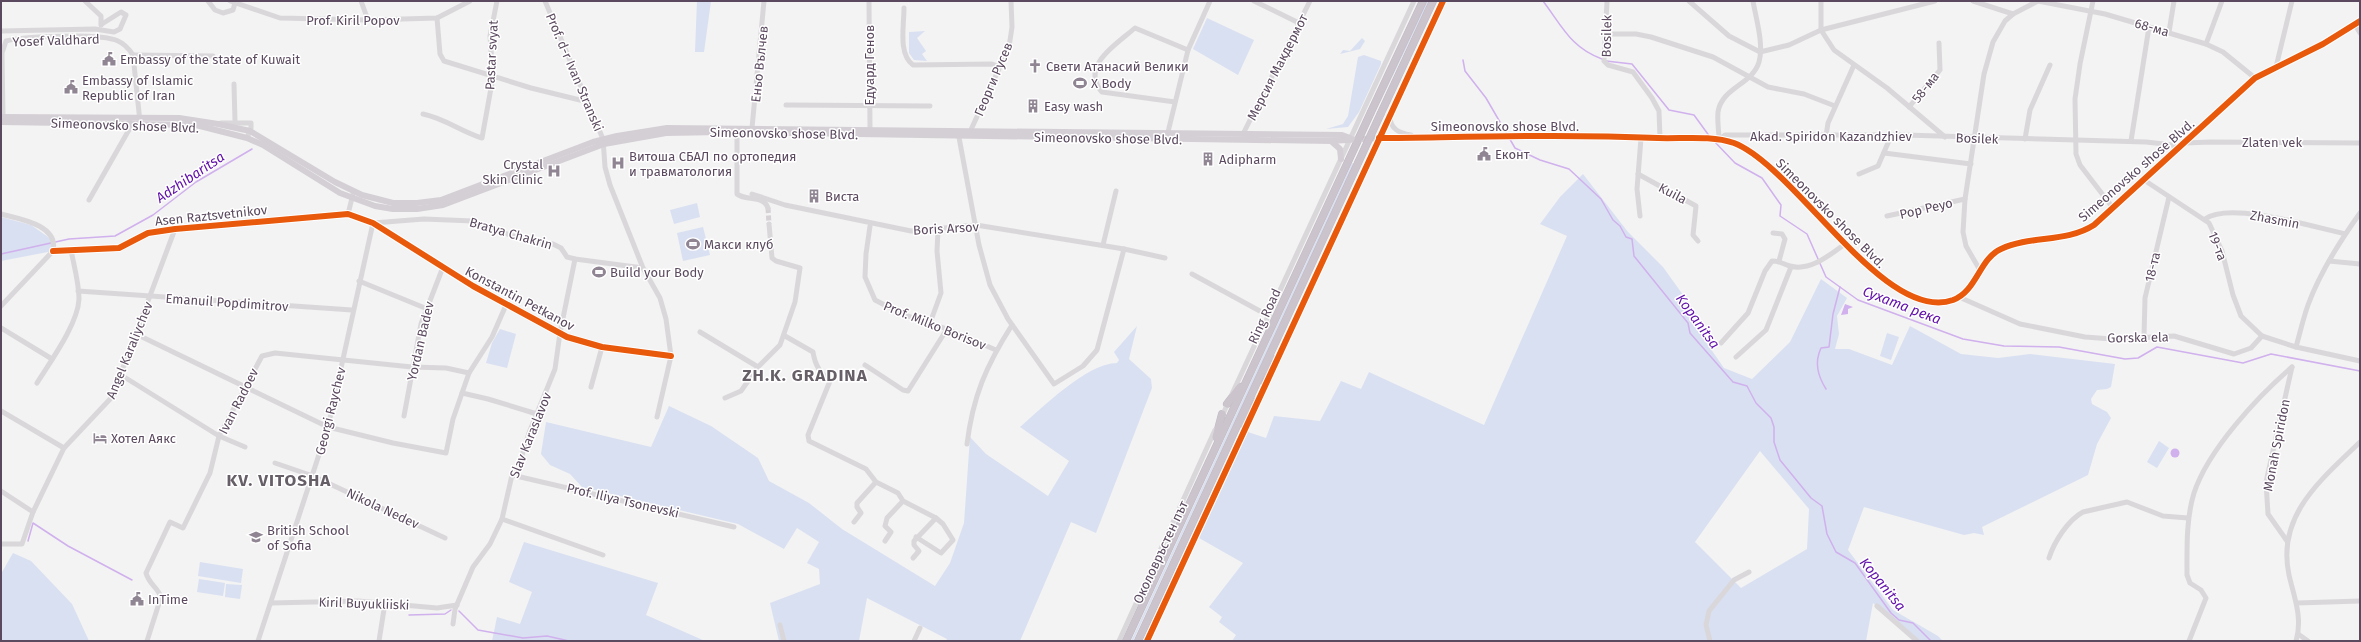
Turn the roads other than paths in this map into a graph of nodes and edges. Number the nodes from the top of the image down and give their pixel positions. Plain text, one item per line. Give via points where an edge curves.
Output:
1 (85, 1) edge
2 (208, 1) edge
3 (361, 1) edge
4 (470, 1) edge
5 (497, 1) edge
6 (545, 1) edge
7 (764, 1) edge
8 (869, 1) edge
9 (1011, 1) edge
10 (1210, 1) edge
11 (1254, 1) edge
12 (1310, 1) edge
13 (1414, 1) edge
14 (1423, 1) edge
15 (1433, 1) edge
16 (1443, 1) edge
17 (1607, 1) edge
18 (1689, 1) edge
19 (1753, 1) edge
20 (1822, 1) edge
21 (1935, 1) edge
22 (1973, 1) edge
23 (2038, 1) edge
24 (2093, 1) edge
25 (2174, 1) edge
26 (2222, 1) edge
27 (2292, 1) edge
28 (232, 2) edge
29 (904, 8) dead end
30 (2091, 10) junction
31 (2013, 14) junction
32 (437, 18) junction
33 (368, 20) junction
34 (2360, 22) edge
35 (102, 24) junction
36 (1299, 24) junction
37 (2355, 25) junction
38 (2149, 27) junction
39 (95, 28) junction
40 (1821, 30) junction
41 (1, 31) edge
42 (2169, 32) junction
43 (2360, 33) edge
44 (1606, 34) junction
45 (1939, 43) dead end
46 (2206, 44) junction
47 (1188, 50) junction
48 (1760, 52) junction
49 (133, 55) junction
50 (213, 56) dead end
51 (2050, 65) dead end
52 (1854, 66) junction
53 (1000, 67) junction
54 (2276, 67) junction
55 (493, 77) junction
56 (1749, 78) junction
57 (2255, 78) junction
58 (234, 84) dead end
59 (588, 102) junction
60 (1175, 102) junction
61 (786, 105) dead end
62 (869, 106) junction
63 (930, 106) dead end
64 (1835, 106) junction
65 (1910, 107) junction
66 (423, 114) dead end
67 (1390, 115) junction
68 (2, 119) edge
69 (130, 120) junction
70 (140, 120) junction
71 (235, 122) junction
72 (218, 124) junction
73 (752, 128) junction
74 (737, 130) junction
75 (870, 130) junction
76 (250, 131) junction
77 (1168, 132) junction
78 (958, 134) junction
79 (969, 134) junction
80 (1243, 134) junction
81 (1826, 136) junction
82 (1891, 136) junction
83 (1425, 137) junction
84 (1945, 137) junction
85 (247, 138) junction
86 (1350, 138) junction
87 (1379, 138) junction
88 (1641, 138) junction
89 (1660, 138) junction
90 (1974, 138) junction
91 (2025, 139) junction
92 (1719, 140) junction
93 (2075, 140) junction
94 (1331, 141) junction
95 (2131, 141) junction
96 (604, 142) junction
97 (2184, 143) junction
98 (2360, 143) edge
99 (2177, 149) junction
100 (1884, 153) junction
101 (1344, 160) junction
102 (1970, 164) junction
103 (1638, 174) junction
104 (1859, 174) dead end
105 (2144, 180) junction
106 (1116, 192) dead end
107 (752, 194) dead end
108 (352, 195) junction
109 (2169, 197) junction
110 (1965, 199) junction
111 (89, 200) dead end
112 (768, 208) dead end
113 (2113, 208) junction
114 (2360, 213) edge
115 (1, 214) edge
116 (348, 214) junction
117 (1640, 216) dead end
118 (1887, 216) dead end
119 (2205, 219) junction
120 (373, 223) junction
121 (769, 224) tunnel mouth
122 (976, 225) junction
123 (870, 226) dead end
124 (175, 229) junction
125 (938, 230) junction
126 (1773, 233) dead end
127 (2345, 234) junction
128 (1698, 241) dead end
129 (1845, 244) junction
130 (1103, 245) junction
131 (1124, 248) junction
132 (71, 250) junction
133 (53, 251) junction
134 (1165, 258) dead end
135 (575, 259) junction
136 (1779, 261) junction
137 (2329, 261) junction
138 (643, 264) junction
139 (2360, 264) edge
140 (443, 267) junction
141 (1791, 267) junction
142 (1981, 272) junction
143 (1192, 274) dead end
144 (359, 281) junction
145 (78, 291) junction
146 (150, 296) junction
147 (1960, 297) junction
148 (506, 305) junction
149 (1, 306) edge
150 (426, 308) junction
151 (352, 310) junction
152 (1269, 316) junction
153 (930, 323) junction
154 (1012, 325) junction
155 (1, 328) edge
156 (947, 329) junction
157 (700, 332) dead end
158 (560, 333) junction
159 (136, 334) junction
160 (1280, 335) junction
161 (784, 336) junction
162 (2262, 336) junction
163 (2144, 337) junction
164 (1721, 343) dead end
165 (602, 347) junction
166 (2296, 347) junction
167 (996, 350) junction
168 (671, 356) junction
169 (1736, 357) dead end
170 (52, 359) junction
171 (342, 361) junction
172 (2360, 361) edge
173 (865, 365) dead end
174 (412, 367) junction
175 (758, 367) junction
176 (469, 373) junction
177 (1250, 374) junction
178 (121, 376) junction
179 (37, 383) dead end
180 (1265, 384) junction
181 (244, 385) junction
182 (591, 388) dead end
183 (462, 393) junction
184 (725, 398) dead end
185 (1258, 400) junction
186 (1227, 404) junction
187 (1, 411) edge
188 (537, 414) junction
189 (1222, 414) junction
190 (404, 416) dead end
191 (657, 417) dead end
192 (328, 427) junction
193 (219, 436) junction
194 (2360, 442) edge
195 (967, 444) dead end
196 (245, 447) dead end
197 (64, 448) junction
198 (1226, 451) junction
199 (1210, 458) junction
200 (275, 463) dead end
201 (512, 475) junction
202 (313, 476) junction
203 (876, 482) junction
204 (1, 491) edge
205 (903, 501) junction
206 (33, 512) junction
207 (936, 518) junction
208 (2188, 518) junction
209 (502, 519) junction
210 (854, 522) dead end
211 (734, 527) dead end
212 (916, 537) junction
213 (445, 538) dead end
214 (885, 541) dead end
215 (2287, 541) junction
216 (1, 544) edge
217 (602, 555) dead end
218 (913, 558) dead end
219 (2050, 558) dead end
220 (1749, 572) dead end
221 (2360, 601) edge
222 (271, 603) junction
223 (385, 603) junction
224 (2297, 603) junction
225 (457, 606) junction
226 (1877, 606) dead end
227 (453, 624) dead end
228 (780, 625) dead end
229 (920, 628) dead end
230 (2298, 634) junction
231 (147, 641) edge
232 (258, 641) edge
233 (379, 641) edge
234 (784, 641) edge
235 (914, 641) edge
236 (1119, 641) edge
237 (1126, 641) edge
238 (1138, 641) edge
239 (1147, 641) edge
240 (1710, 641) edge
241 (1917, 641) edge
242 (2188, 641) edge
243 (2296, 641) edge
244 (2308, 641) edge

1 - 35 street via 101,16
2 - 28 street, Prof. Kiril Popov via 215,10 223,13 233,10
3 - 33 street
4 - 32 street, Prof. Kiril Popov
5 - 55 street, Pastar svyat via 490,36
6 - 59 street, Prof. d-r Ivan Stranski
7 - 73 street, Еньо Вълчев
8 - 62 street, Едуард Генов
9 - 53 street, Георги Русев via 1011,38
10 - 47 street
11 - 36 street
12 - 36 street, Мерсия Макдермот
13 - 86 street, Околовръстен път
14 - 101 highway, Ring Road, bridge via 1371,112
15 - 160 highway, Ring Road, bridge
16 - 67 street
17 - 44 street, Bosilek
18 - 48 street via 1729,36
19 - 48 street
20 - 40 street
21 - 40 street
22 - 31 street
23 - 30 street, 68-ма
23 - 31 street
24 - 30 street
25 - 42 street
26 - 46 street
27 - 54 street
28 - 33 street, Prof. Kiril Popov via 280,18
29 - 53 street via 905,56 913,65 992,64
30 - 38 street, 68-ма
30 - 93 street via 2076,92
31 - 90 street via 2005,21 1993,42 1984,74
32 - 33 street, Prof. Kiril Popov
32 - 55 street via 441,58 448,63
34 - 37 street, Simeonovsko shose Blvd.
35 - 39 street
35 - 39 street via 119,12 126,15 120,29 114,32
36 - 80 street, Мерсия Макдермот
37 - 43 street
37 - 54 street, Simeonovsko shose Blvd.
38 - 42 street, 68-ма
38 - 95 street
39 - 41 street
40 - 48 street via 1789,45
40 - 52 street, Bosilek via 1834,50
42 - 46 street, 68-ма
44 - 56 street via 1651,37 1713,57
44 - 89 street, Bosilek via 1604,59 1608,65 1633,72 1659,111
45 - 65 street, 58-ма via 1940,70
46 - 57 street, 68-ма via 2224,52
47 - 60 street
47 - 60 street via 1136,28 1099,60 1096,73 1098,88 1102,92
48 - 56 street via 1755,72
49 - 50 street
49 - 68 street, Yosef Valdhard via 127,46 116,40 93,36 6,41
49 - 70 street
51 - 91 street via 2030,110
52 - 64 street
52 - 65 street, Bosilek
53 - 79 street, Георги Русев
54 - 57 street, Simeonovsko shose Blvd.
55 - 59 street
55 - 66 street, Pastar svyat via 482,138 461,131 453,123 441,118
56 - 64 street via 1768,87 1804,94
56 - 92 street via 1732,89 1723,99 1718,112
57 - 97 street, Simeonovsko shose Blvd.
58 - 71 street
59 - 96 street, Prof. d-r Ivan Stranski
60 - 77 street
61 - 62 street
62 - 63 street
62 - 75 street, Едуард Генов
64 - 81 street
65 - 84 street, Bosilek
67 - 83 street via 1390,122 1397,131
67 - 87 street
68 - 69 main road, Simeonovsko shose Blvd.
69 - 70 main road, Simeonovsko shose Blvd.
69 - 111 street via 130,128
70 - 72 main road, Simeonovsko shose Blvd. via 179,118
70 - 85 main road, Simeonovsko shose Blvd. via 196,126
71 - 72 street, Simeonovsko shose Blvd.
71 - 76 street, Simeonovsko shose Blvd. via 251,124
72 - 76 main road, Simeonovsko shose Blvd.
73 - 74 main road, Simeonovsko shose Blvd.
73 - 75 main road, Simeonovsko shose Blvd.
74 - 78 main road, Simeonovsko shose Blvd.
74 - 96 main road, Simeonovsko shose Blvd. via 666,133
74 - 112 street via 737,194 759,200
75 - 78 main road, Simeonovsko shose Blvd.
76 - 85 street
76 - 108 main road, Simeonovsko shose Blvd.
77 - 79 main road, Simeonovsko shose Blvd.
77 - 80 main road, Simeonovsko shose Blvd.
78 - 79 main road, Simeonovsko shose Blvd.
78 - 122 street
79 - 94 main road, Simeonovsko shose Blvd.
80 - 86 main road, Simeonovsko shose Blvd. via 1342,135
81 - 82 street, Akad. Spiridon Kazandzhiev
81 - 92 street, Akad. Spiridon Kazandzhiev via 1725,135
82 - 84 street, Akad. Spiridon Kazandzhiev
82 - 100 street
83 - 87 street, Simeonovsko shose Blvd.
83 - 88 street, Simeonovsko shose Blvd.
84 - 90 street, Bosilek
85 - 108 main road, Simeonovsko shose Blvd. via 280,153
86 - 87 main road, Simeonovsko shose Blvd.
86 - 94 main road, Simeonovsko shose Blvd.
86 - 101 street, Околовръстен път
87 - 180 street
88 - 89 street, Simeonovsko shose Blvd.
88 - 103 street
89 - 92 street, Simeonovsko shose Blvd.
90 - 91 street, Bosilek
90 - 102 street
91 - 93 street, Bosilek
92 - 129 street, Simeonovsko shose Blvd. via 1733,143 1760,159
93 - 95 street, Bosilek
93 - 113 street via 2080,165
94 - 101 main road via 1340,149
95 - 99 street, Bosilek via 2173,144
96 - 108 main road, Simeonovsko shose Blvd. via 443,205 421,209 393,209 375,206
96 - 138 street, Prof. d-r Ivan Stranski via 607,175
97 - 98 street, Zlaten vek
97 - 99 street, Simeonovsko shose Blvd.
99 - 105 street, Simeonovsko shose Blvd.
100 - 102 street
100 - 104 street via 1878,166
101 - 152 street, Околовръстен път
101 - 177 highway, Ring Road
102 - 110 street
103 - 117 street
103 - 128 street, Kuila via 1696,206 1693,235
105 - 109 street, 19-та
105 - 113 street, Simeonovsko shose Blvd.
106 - 130 street
107 - 125 street, Boris Arsov via 785,205 900,229
108 - 116 street
109 - 119 street, 19-та
109 - 163 street, 18-та via 2145,298
110 - 118 street, Pop Peyo
110 - 142 street via 1963,232 1966,246
113 - 142 street, Simeonovsko shose Blvd. via 2084,231 2003,248 1992,255
114 - 127 street
115 - 133 street via 36,224 54,239
116 - 120 street, Asen Raztsvetnikov
116 - 124 street, Asen Raztsvetnikov
119 - 127 street, Zhasmin via 2221,212 2249,214
119 - 162 street, 19-та via 2222,251 2241,316
120 - 135 street, Bratya Chakrin via 424,219 473,220 519,238 553,244 561,248 567,257
120 - 140 street, Konstantin Petkanov
120 - 144 street, Georgi Raychev
121 - 161 street via 771,254 774,260 800,268 795,302
122 - 125 street, Boris Arsov
122 - 130 street, Boris Arsov
122 - 154 street via 990,285
123 - 153 street, Prof. Milko Borisov via 865,277 869,290 879,303
124 - 132 street, Asen Raztsvetnikov via 148,233 119,248
124 - 146 street, Angel Karaliychev
125 - 153 street via 936,251 941,294
126 - 136 street via 1782,234 1785,239
127 - 137 street
129 - 141 street via 1816,263
129 - 147 street, Simeonovsko shose Blvd. via 1898,290 1931,302 1948,302
130 - 131 street, Boris Arsov
131 - 134 street, Boris Arsov
131 - 154 street via 1096,350 1083,366 1054,384
132 - 133 street, Asen Raztsvetnikov
132 - 145 street
133 - 149 street
135 - 138 street
135 - 158 street, Slav Karaslavov
136 - 141 street
136 - 164 street via 1772,261 1768,265 1748,313
137 - 139 street
137 - 166 street via 2308,305
138 - 168 street, Prof. d-r Ivan Stranski via 663,306
140 - 148 street, Konstantin Petkanov
140 - 150 street, Yordan Badev
141 - 169 street via 1766,330
142 - 147 street, Simeonovsko shose Blvd.
143 - 152 street
144 - 150 street
144 - 151 street, Georgi Raychev
145 - 146 street, Emanuil Popdimitrov
145 - 170 street via 77,310
146 - 151 street, Emanuil Popdimitrov
146 - 159 street, Angel Karaliychev
147 - 163 street, Gorska ela via 2020,324 2036,328 2086,337
148 - 158 street, Konstantin Petkanov
148 - 176 street via 492,337
150 - 174 street, Yordan Badev
151 - 171 street, Georgi Raychev
152 - 186 street, Околовръстен път
153 - 156 street, Prof. Milko Borisov
154 - 167 street
155 - 170 street
156 - 167 street, Prof. Milko Borisov
156 - 173 street via 908,391
157 - 175 street
158 - 165 street, Konstantin Petkanov
158 - 188 street, Slav Karaslavov via 555,369
159 - 178 street, Angel Karaliychev
159 - 181 street
160 - 180 highway
160 - 198 highway, Ring Road
161 - 175 street via 780,345
161 - 203 street via 813,352 821,374 830,381 808,435 809,441 866,469
162 - 163 street, Gorska ela via 2251,348 2234,354 2174,336
162 - 166 street
165 - 168 street, Konstantin Petkanov
165 - 182 street
166 - 172 street
167 - 195 street via 974,402
168 - 191 street, Prof. d-r Ivan Stranski
170 - 179 street
171 - 174 street, Ivan Radoev
171 - 181 street, Ivan Radoev via 267,353 262,356
171 - 192 street, Georgi Raychev
174 - 176 street, Ivan Radoev via 446,368
174 - 190 street, Yordan Badev
175 - 184 street via 740,391
176 - 183 street
177 - 186 highway
177 - 199 highway, Ring Road
178 - 193 street
178 - 197 street, Angel Karaliychev via 106,405
180 - 185 street
181 - 192 street
181 - 193 street, Ivan Radoev
183 - 188 street
183 - 192 street via 446,453
185 - 198 highway
185 - 239 street
186 - 189 street, Околовръстен път
187 - 197 street
188 - 201 street, Slav Karaslavov via 517,471
189 - 199 highway
189 - 236 street, Околовръстен път
192 - 202 street, Georgi Raychev
193 - 196 street
193 - 231 street, Ivan Radoev via 210,473 183,528 170,522 146,573 148,581 161,597
194 - 215 street via 2305,499 2293,519
197 - 206 street, Angel Karaliychev
198 - 238 highway, Ring Road
199 - 237 highway, Ring Road
200 - 202 street, Nikola Nedev
201 - 209 street, Slav Karaslavov
201 - 211 street, Prof. Iliya Tsonevski
202 - 213 street, Nikola Nedev
202 - 222 street, Georgi Raychev
203 - 205 street via 898,493
203 - 210 street via 857,503 862,513
204 - 206 street
205 - 207 street
205 - 214 street via 885,521 885,526 891,532
206 - 216 street, Angel Karaliychev via 22,544
207 - 212 street
207 - 212 street via 952,538 943,552 940,553
208 - 215 street, Monah Spiridon via 2194,492 2211,459 2250,410 2292,367 2266,482 2268,514
208 - 219 street via 2163,516 2127,502 2083,512 2058,539
208 - 242 street via 2188,579 2206,598
209 - 217 street
209 - 225 street, Slav Karaslavov via 490,544 473,567
212 - 218 street via 914,545 919,551
215 - 224 street via 2286,562
220 - 240 street via 1734,580 1709,611 1706,625
221 - 224 street
222 - 223 street, Kiril Buyukliiski
222 - 232 street, Georgi Raychev
223 - 225 street, Kiril Buyukliiski via 436,608
223 - 233 street
224 - 230 street
225 - 227 street, Slav Karaslavov
226 - 241 street
228 - 234 street
229 - 235 street
230 - 243 street
230 - 244 street

